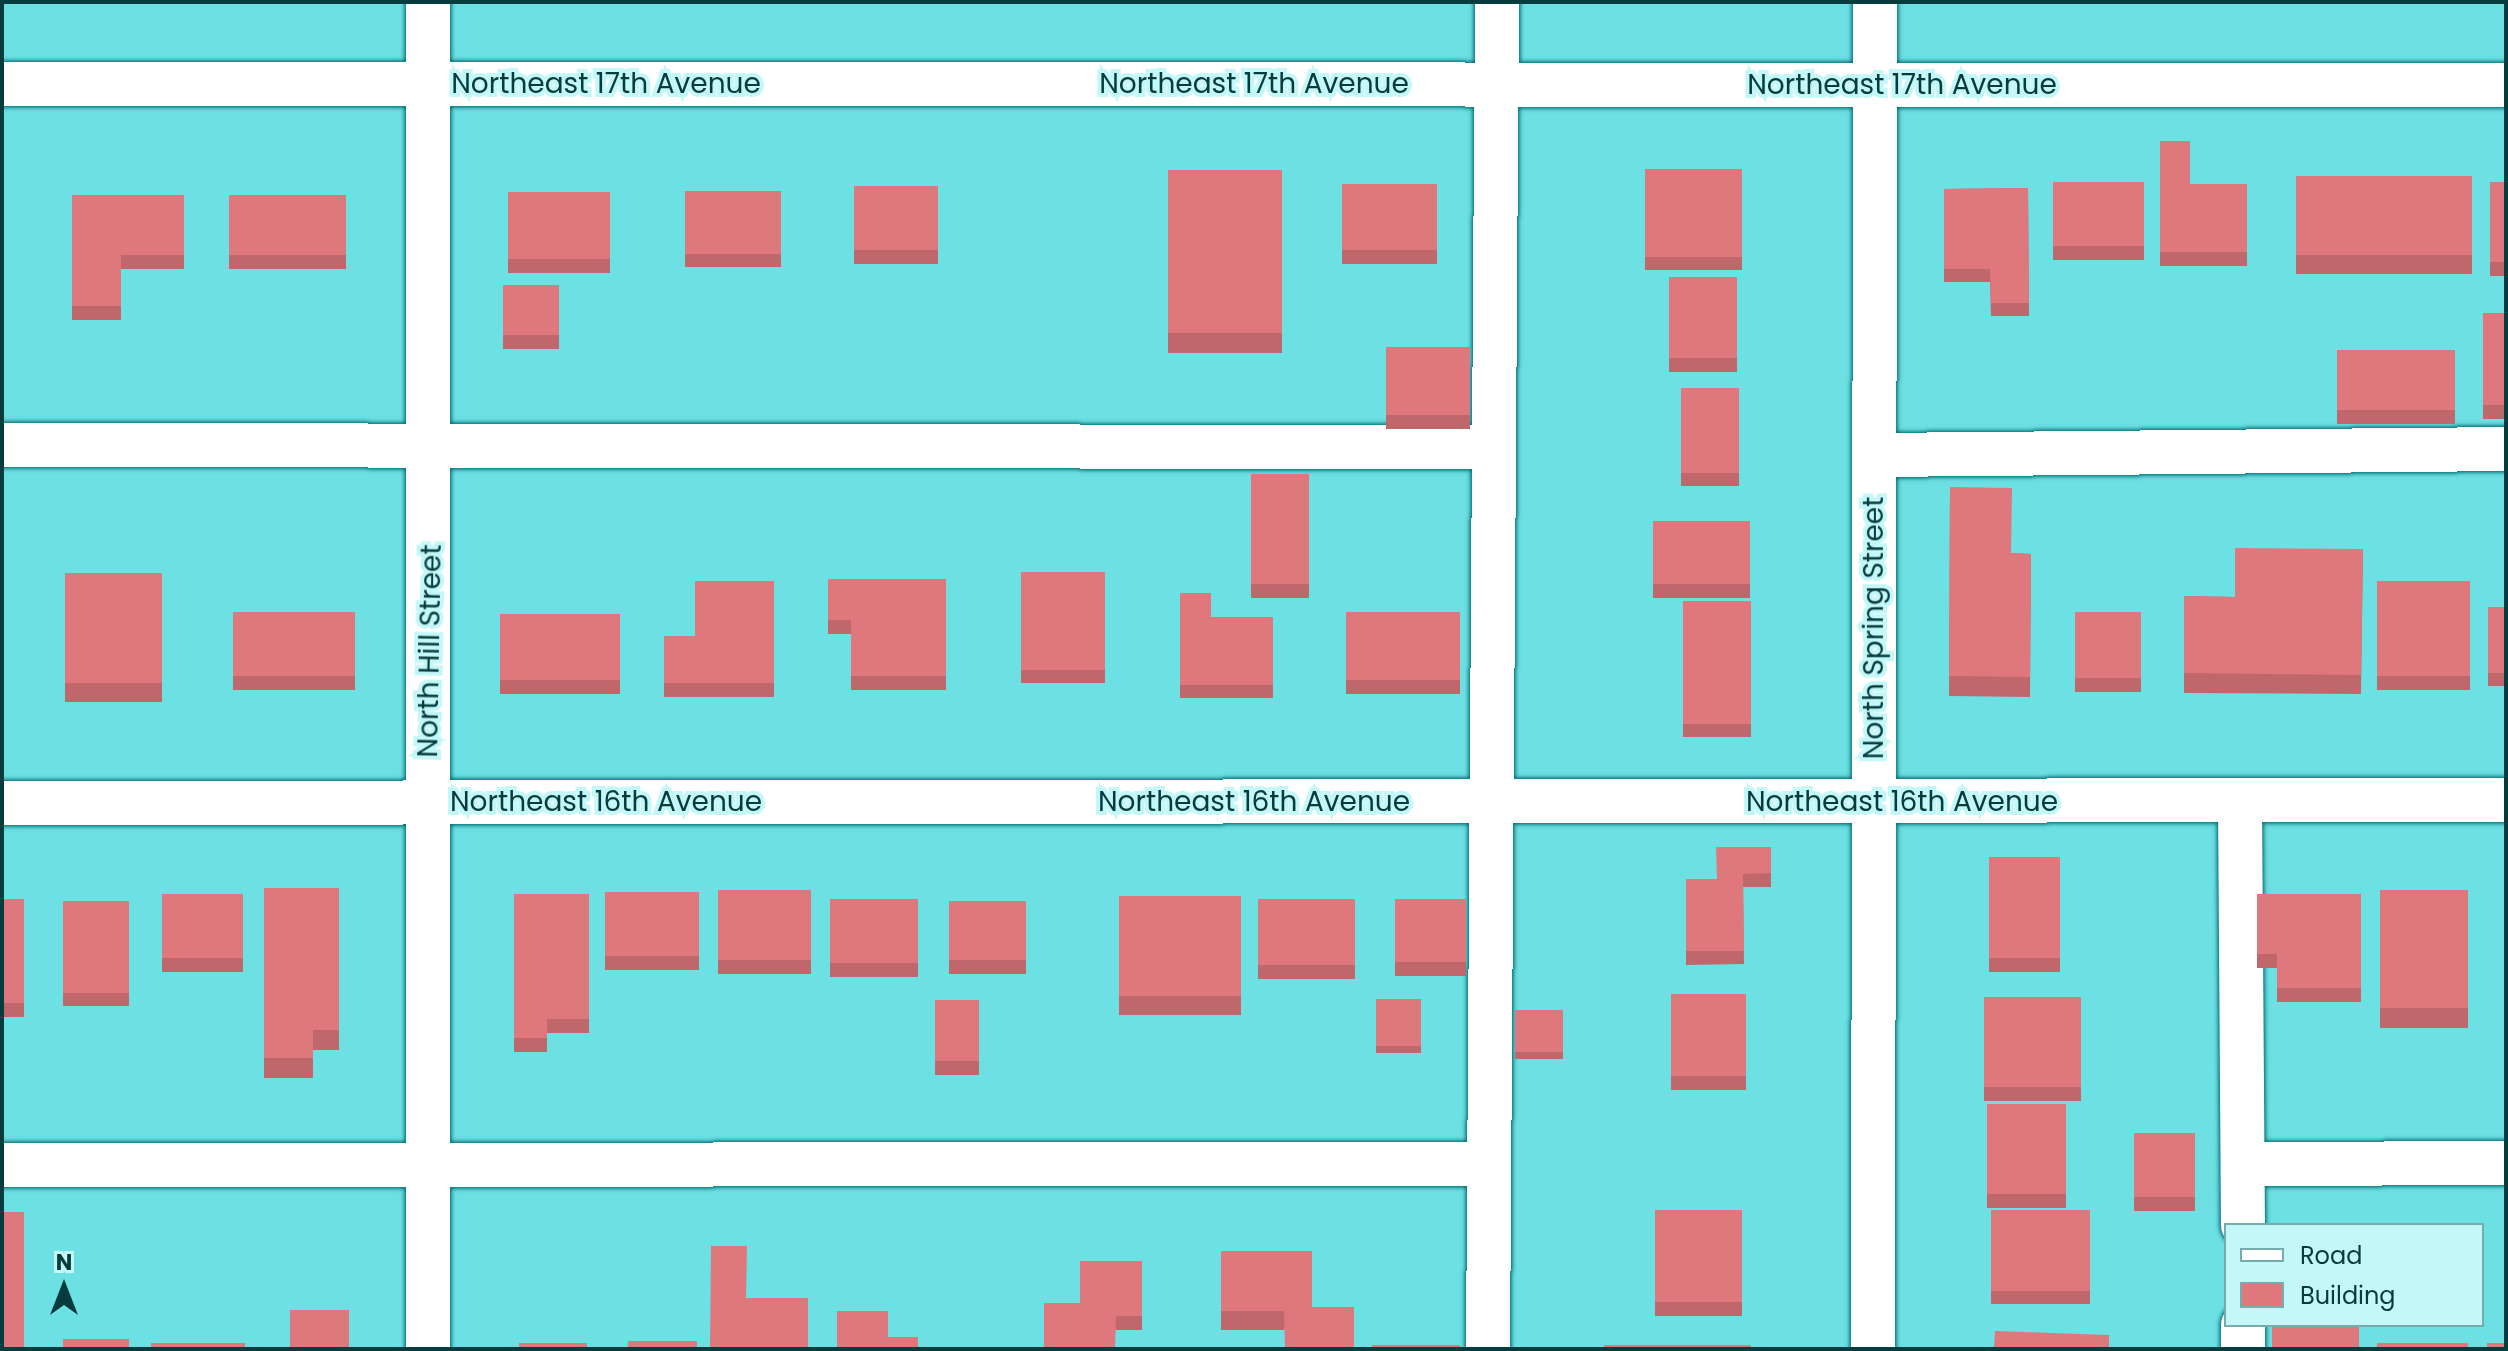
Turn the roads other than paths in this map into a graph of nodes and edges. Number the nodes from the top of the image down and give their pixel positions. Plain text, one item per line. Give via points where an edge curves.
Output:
1 (428, 2) edge
2 (1497, 2) edge
3 (1875, 2) edge
4 (2, 84) edge
5 (428, 84) junction
6 (1497, 85) junction
7 (1875, 85) junction
8 (2506, 85) edge
9 (432, 443) junction
10 (2, 445) edge
11 (1494, 447) junction
12 (2506, 449) edge
13 (1875, 455) junction
14 (2506, 800) edge
15 (429, 802) junction
16 (1490, 802) junction
17 (1873, 802) junction
18 (2240, 802) junction
19 (2, 803) edge
20 (2506, 1163) edge
21 (1489, 1164) junction
22 (2243, 1164) junction
23 (2, 1165) edge
24 (429, 1167) junction
25 (2243, 1223) edge
26 (2243, 1327) edge
27 (428, 1349) edge
28 (1488, 1349) edge
29 (1873, 1349) edge
30 (2243, 1349) edge

1 - 5 street, North Hill Street
2 - 6 street
3 - 7 street, North Spring Street
4 - 5 street, Northeast 17th Avenue
5 - 6 street, Northeast 17th Avenue
5 - 9 street, North Hill Street
6 - 7 street, Northeast 17th Avenue
6 - 11 street
7 - 8 street, Northeast 17th Avenue
7 - 13 street, North Spring Street
9 - 10 street
9 - 11 street
9 - 15 street, North Hill Street
11 - 16 street
12 - 13 street
13 - 17 street, North Spring Street
14 - 18 street, Northeast 16th Avenue
15 - 16 street, Northeast 16th Avenue
15 - 19 street, Northeast 16th Avenue
15 - 24 street, North Hill Street
16 - 17 street, Northeast 16th Avenue
16 - 21 street
17 - 18 street, Northeast 16th Avenue
17 - 29 street, North Spring Street
18 - 22 street
20 - 22 street
21 - 24 street
21 - 28 street
22 - 25 street
23 - 24 street
24 - 27 street, North Hill Street
26 - 30 street

